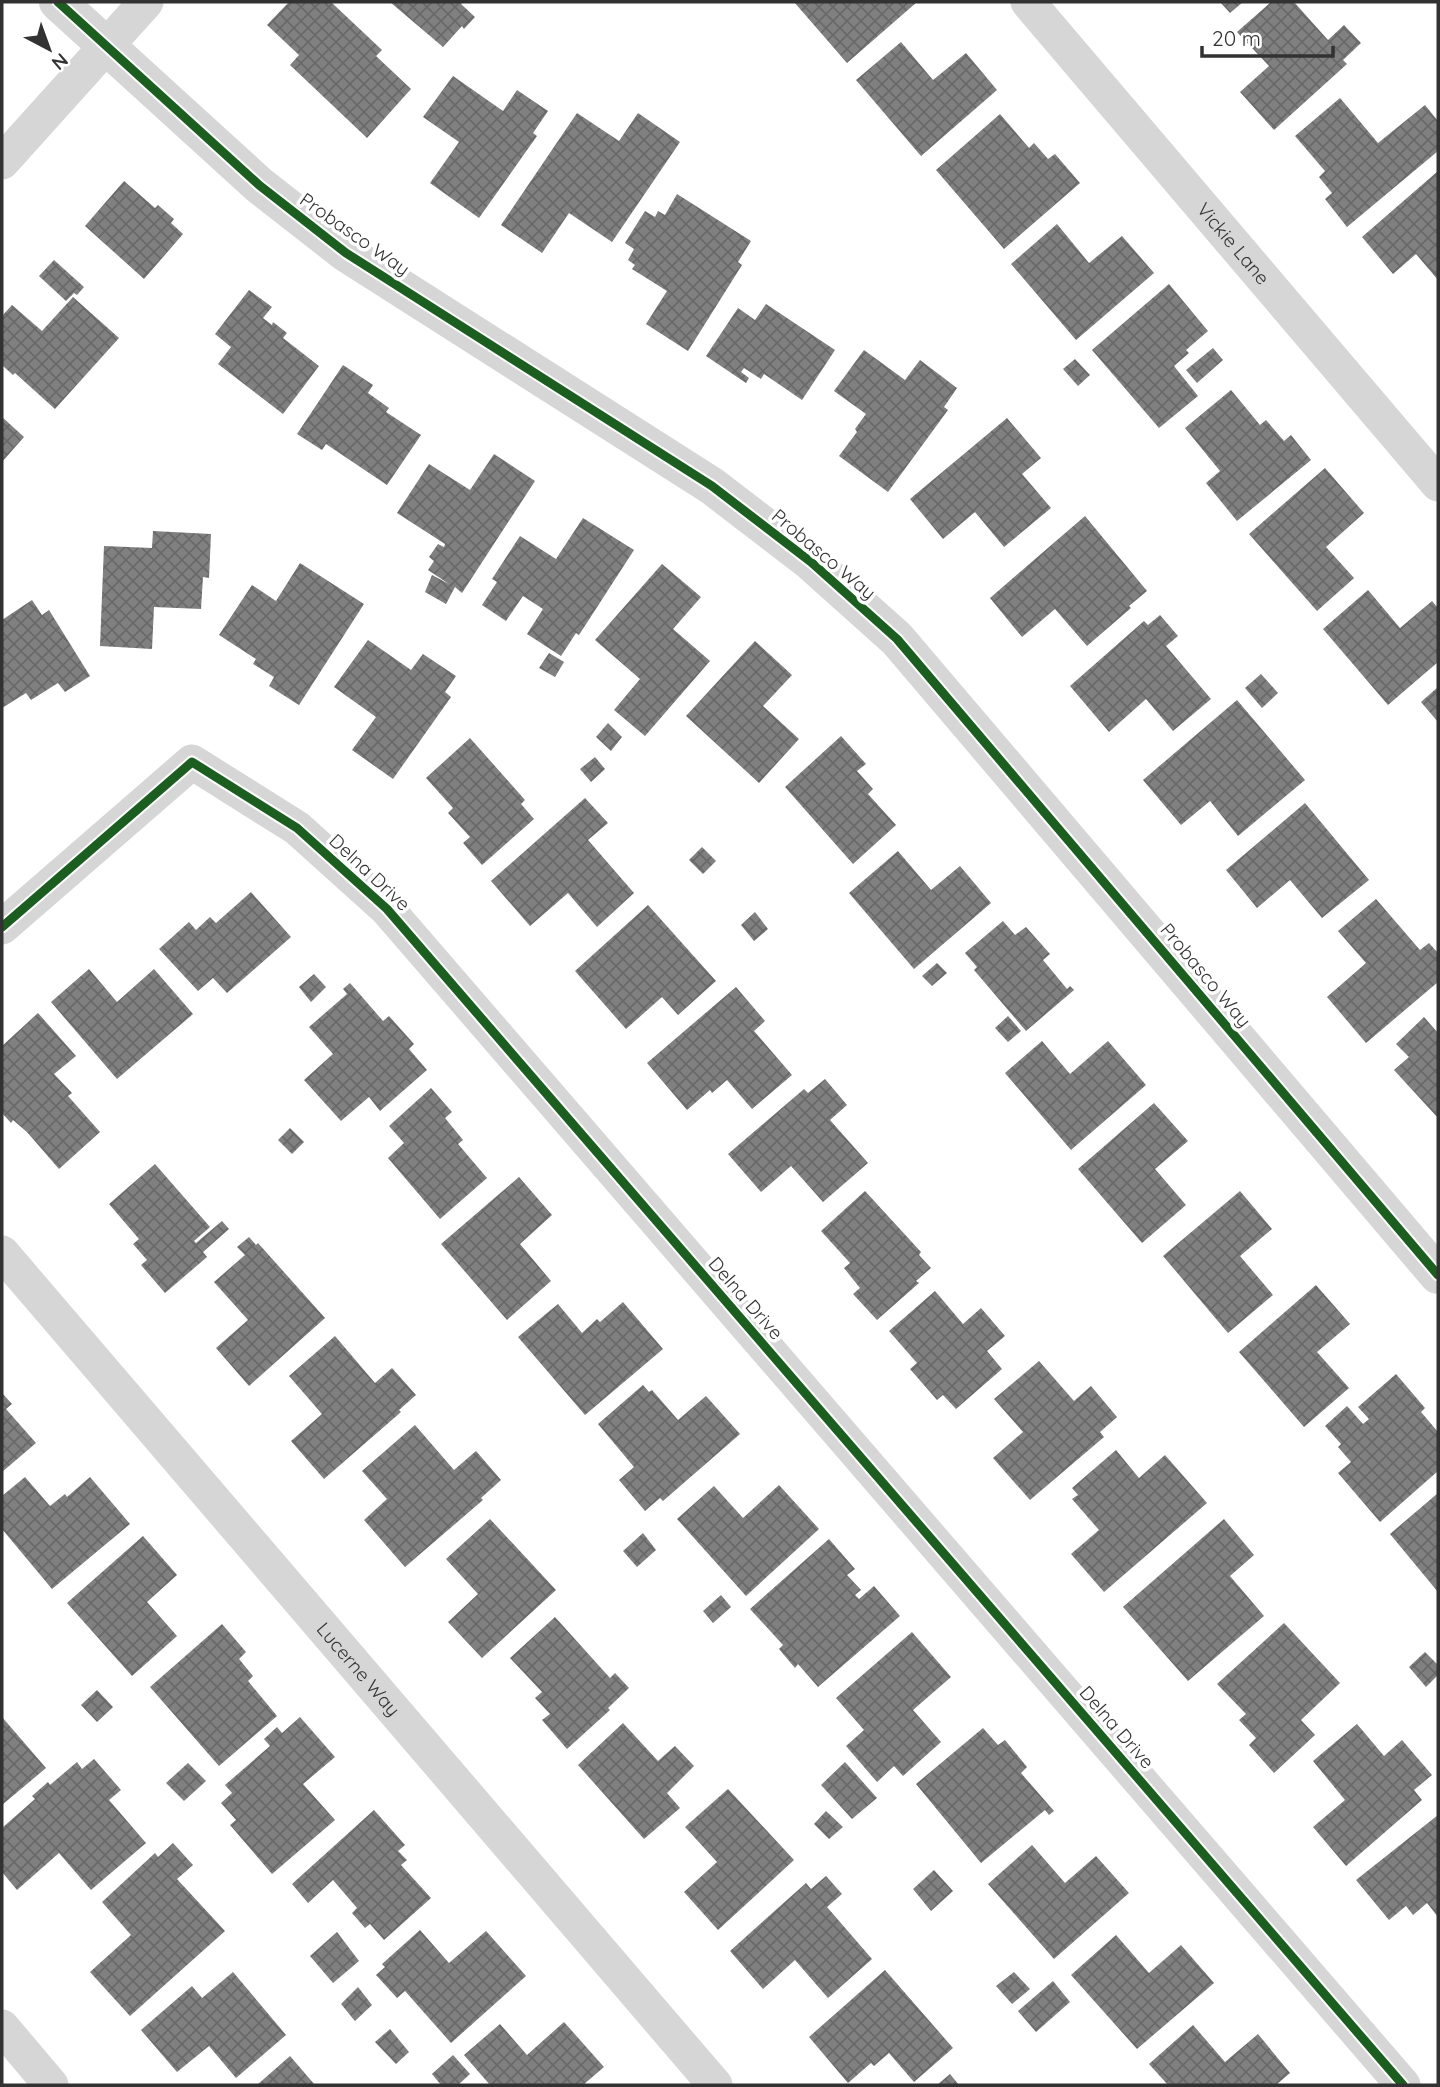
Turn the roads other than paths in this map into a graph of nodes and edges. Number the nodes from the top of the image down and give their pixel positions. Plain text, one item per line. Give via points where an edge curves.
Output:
1 (58, 2) edge
2 (146, 2) edge
3 (1028, 2) edge
4 (107, 47) junction
5 (2, 162) edge
6 (1438, 484) edge
7 (2, 927) edge
8 (2, 1253) edge
9 (1438, 1275) edge
10 (2, 2027) edge
11 (51, 2085) edge
12 (715, 2085) edge
13 (1403, 2085) edge

1 - 4 street, Probasco Way
2 - 4 street
3 - 6 street, Vickie Lane
4 - 5 street
4 - 9 street, Probasco Way via 259,185 346,253 712,486 811,562 897,639
7 - 13 street, Delna Drive via 192,762 297,828 387,909
8 - 12 street, Lucerne Way
10 - 11 street

